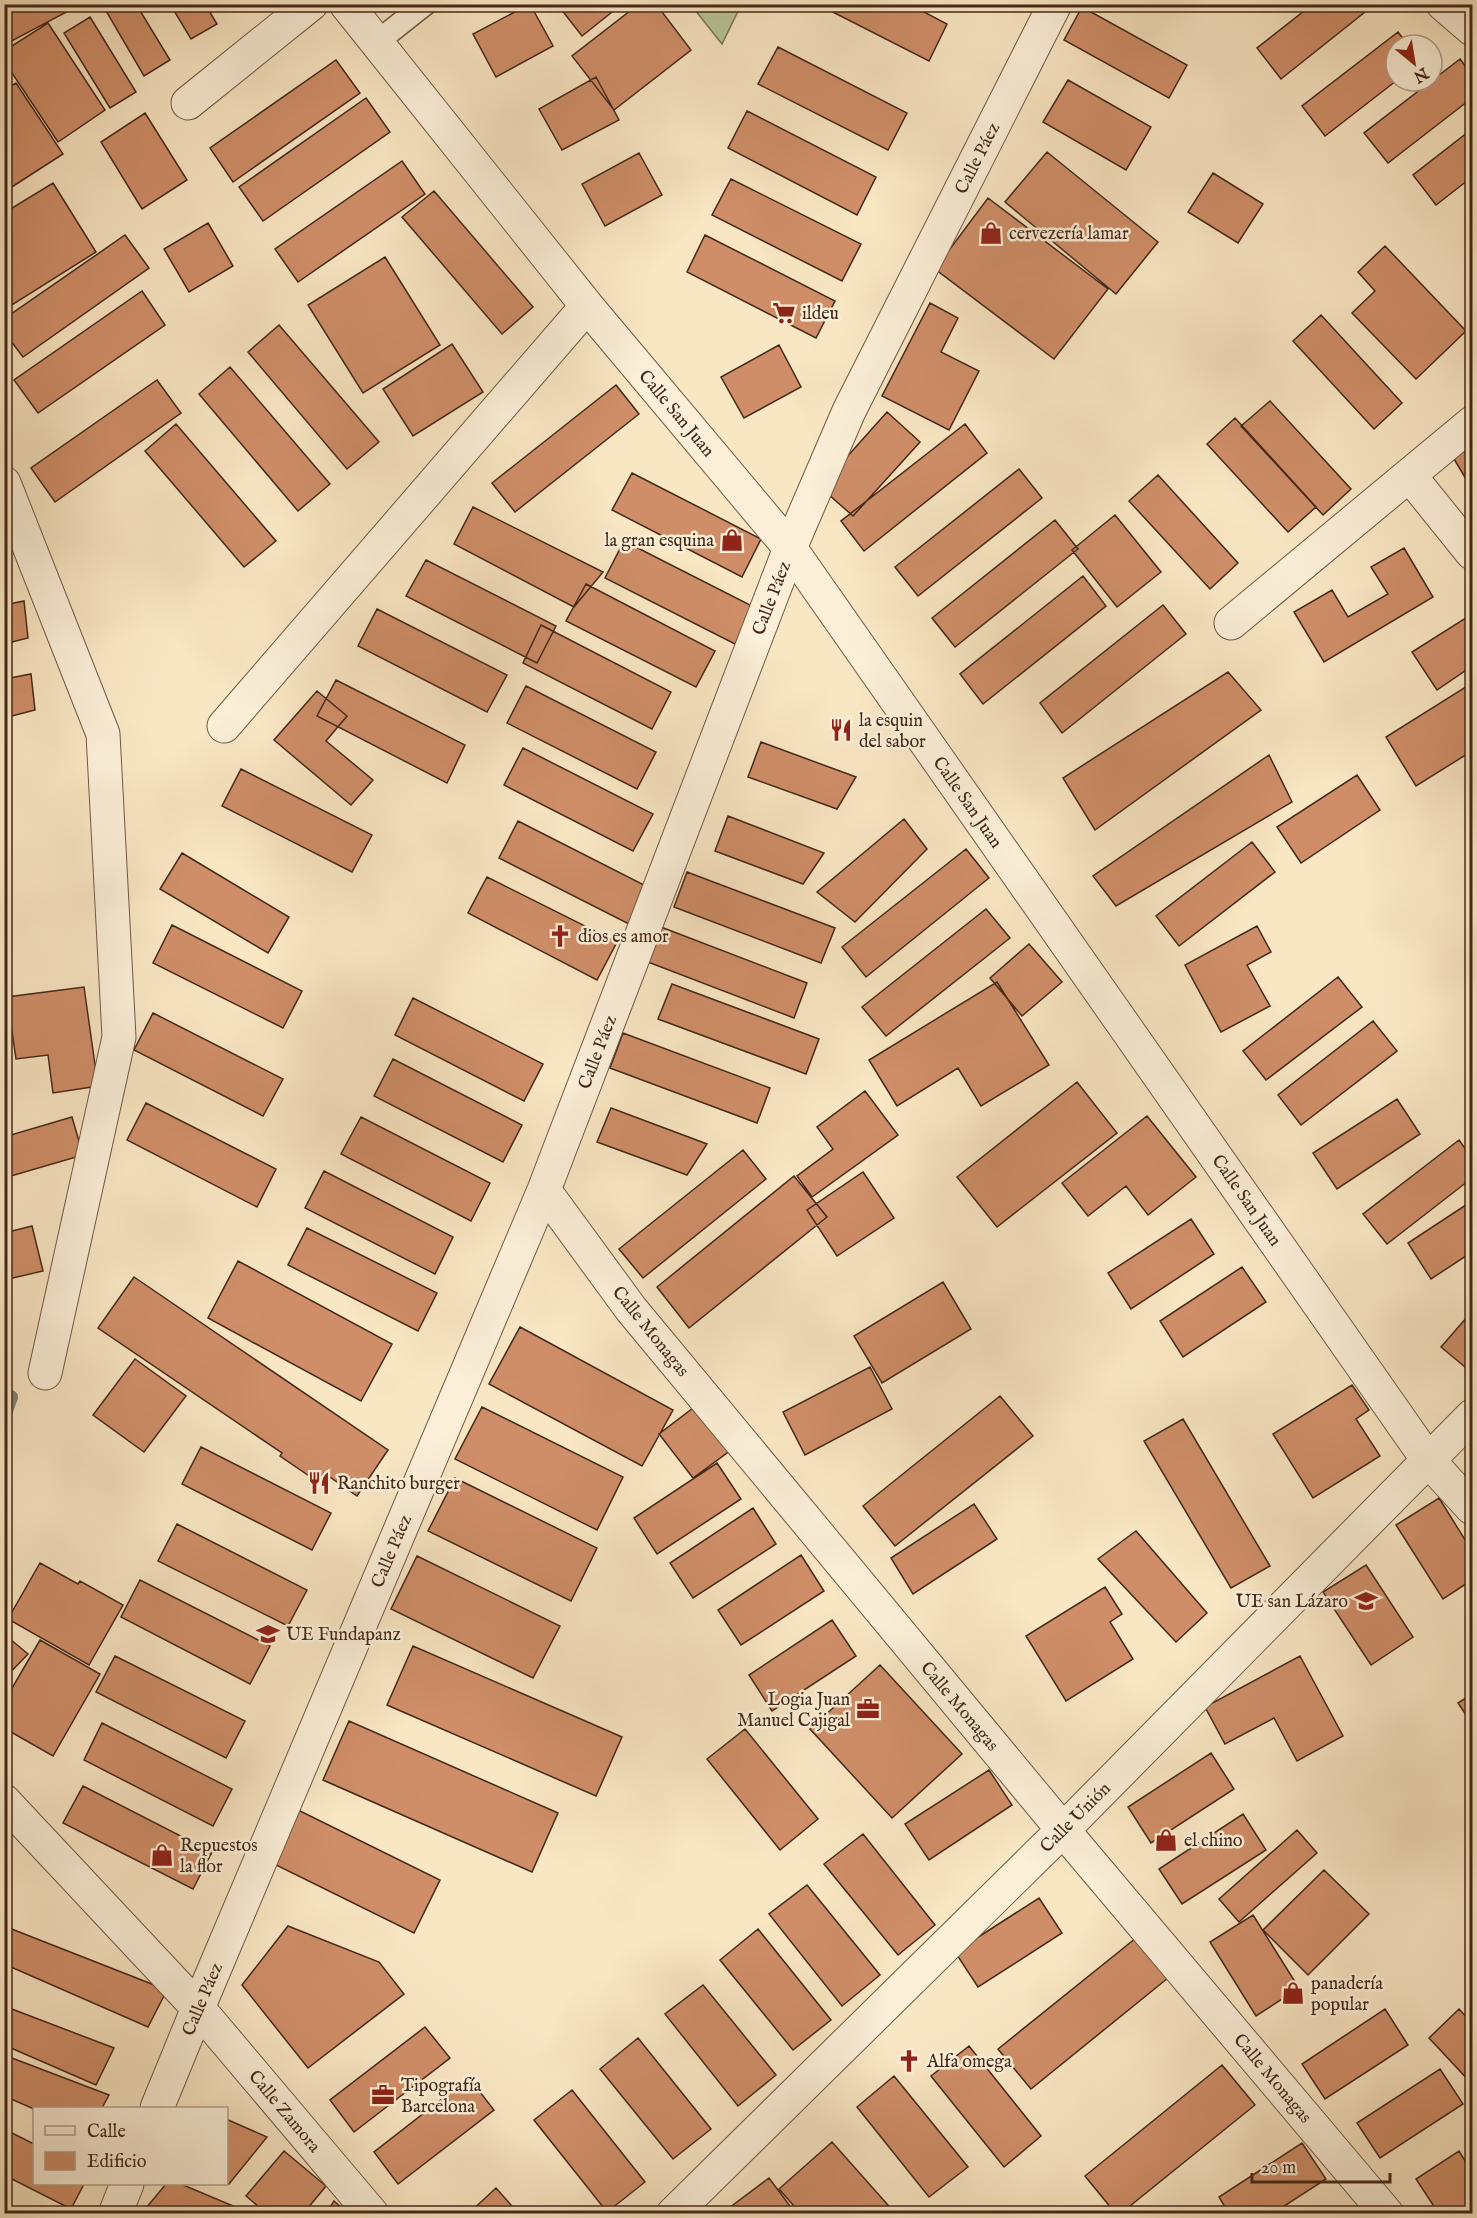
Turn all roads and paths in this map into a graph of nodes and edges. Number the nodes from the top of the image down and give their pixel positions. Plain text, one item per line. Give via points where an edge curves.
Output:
1 (311, 4) edge
2 (346, 4) edge
3 (425, 4) edge
4 (1055, 4) edge
5 (1443, 4) edge
6 (1473, 29) edge
7 (377, 42) junction
8 (188, 104) dead end
9 (587, 306) junction
10 (1473, 423) edge
11 (1410, 476) junction
12 (4, 483) edge
13 (790, 548) junction
14 (1473, 553) edge
15 (1231, 623) dead end
16 (224, 726) dead end
17 (544, 1190) junction
18 (45, 1373) dead end
19 (1473, 1416) edge
20 (1428, 1460) junction
21 (1473, 1508) edge
22 (4, 1801) edge
23 (1063, 1830) junction
24 (198, 2008) junction
25 (158, 2107) edge
26 (127, 2185) edge
27 (115, 2214) edge
28 (372, 2214) edge
29 (673, 2214) edge
30 (1387, 2214) edge

1 - 8 street
2 - 7 street, Calle San Juan
3 - 7 lane
4 - 13 street, Calle Páez via 849,411
5 - 6 street
7 - 9 street, Calle San Juan
9 - 13 street, Calle San Juan
9 - 16 street
10 - 11 street
11 - 14 street
11 - 15 street
12 - 18 street via 103,734 119,1037
13 - 17 street, Calle Páez
13 - 20 street, Calle San Juan
17 - 23 street, Calle Monagas via 631,1309
17 - 24 street, Calle Páez
19 - 20 street, Calle Unión
20 - 21 street, Calle San Juan
20 - 23 street, Calle Unión
22 - 24 street, Calle Zamora
23 - 29 street, Calle Unión
23 - 30 street, Calle Monagas
24 - 25 street, Calle Páez
24 - 28 street, Calle Zamora
26 - 27 street

